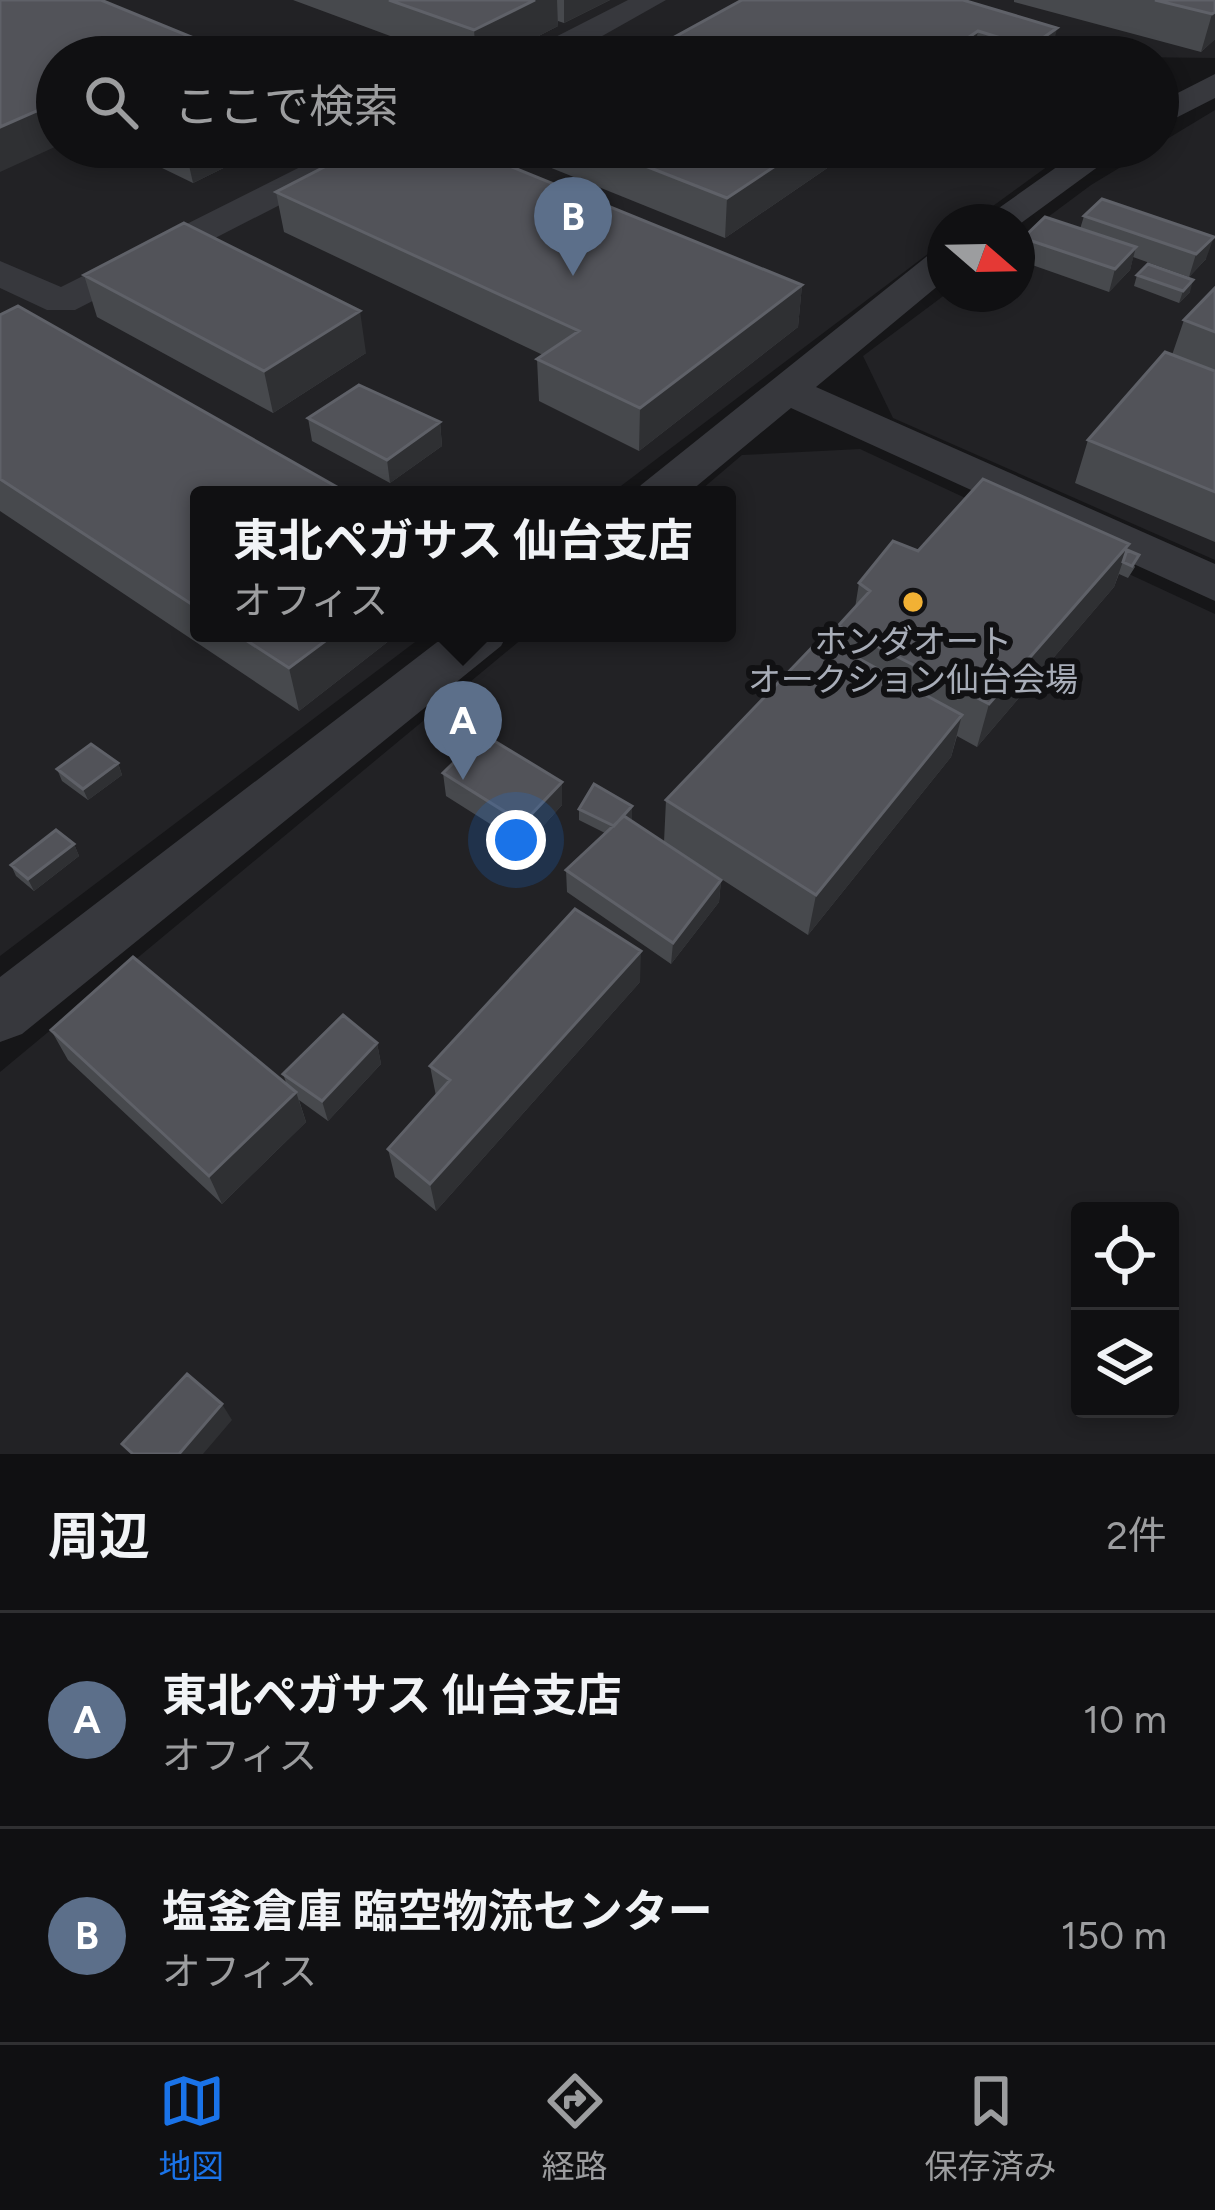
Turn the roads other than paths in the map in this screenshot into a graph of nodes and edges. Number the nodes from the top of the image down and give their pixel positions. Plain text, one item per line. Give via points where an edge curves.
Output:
1 (651, 0) edge
2 (883, 0) edge
3 (582, 36) edge
4 (1015, 36) edge
5 (1179, 79) edge
6 (1211, 86) edge
7 (1179, 105) edge
8 (326, 168) edge
9 (1077, 168) edge
10 (1024, 204) edge
11 (0, 273) edge
12 (927, 276) edge
13 (789, 391) junction
14 (669, 486) edge
15 (1215, 584) edge
16 (472, 642) edge
17 (0, 1014) edge

1 - 3 street
2 - 4 street
5 - 6 street
6 - 7 street
8 - 11 street via 61,302
9 - 10 street
12 - 13 street
13 - 14 street
13 - 15 street
16 - 17 street

